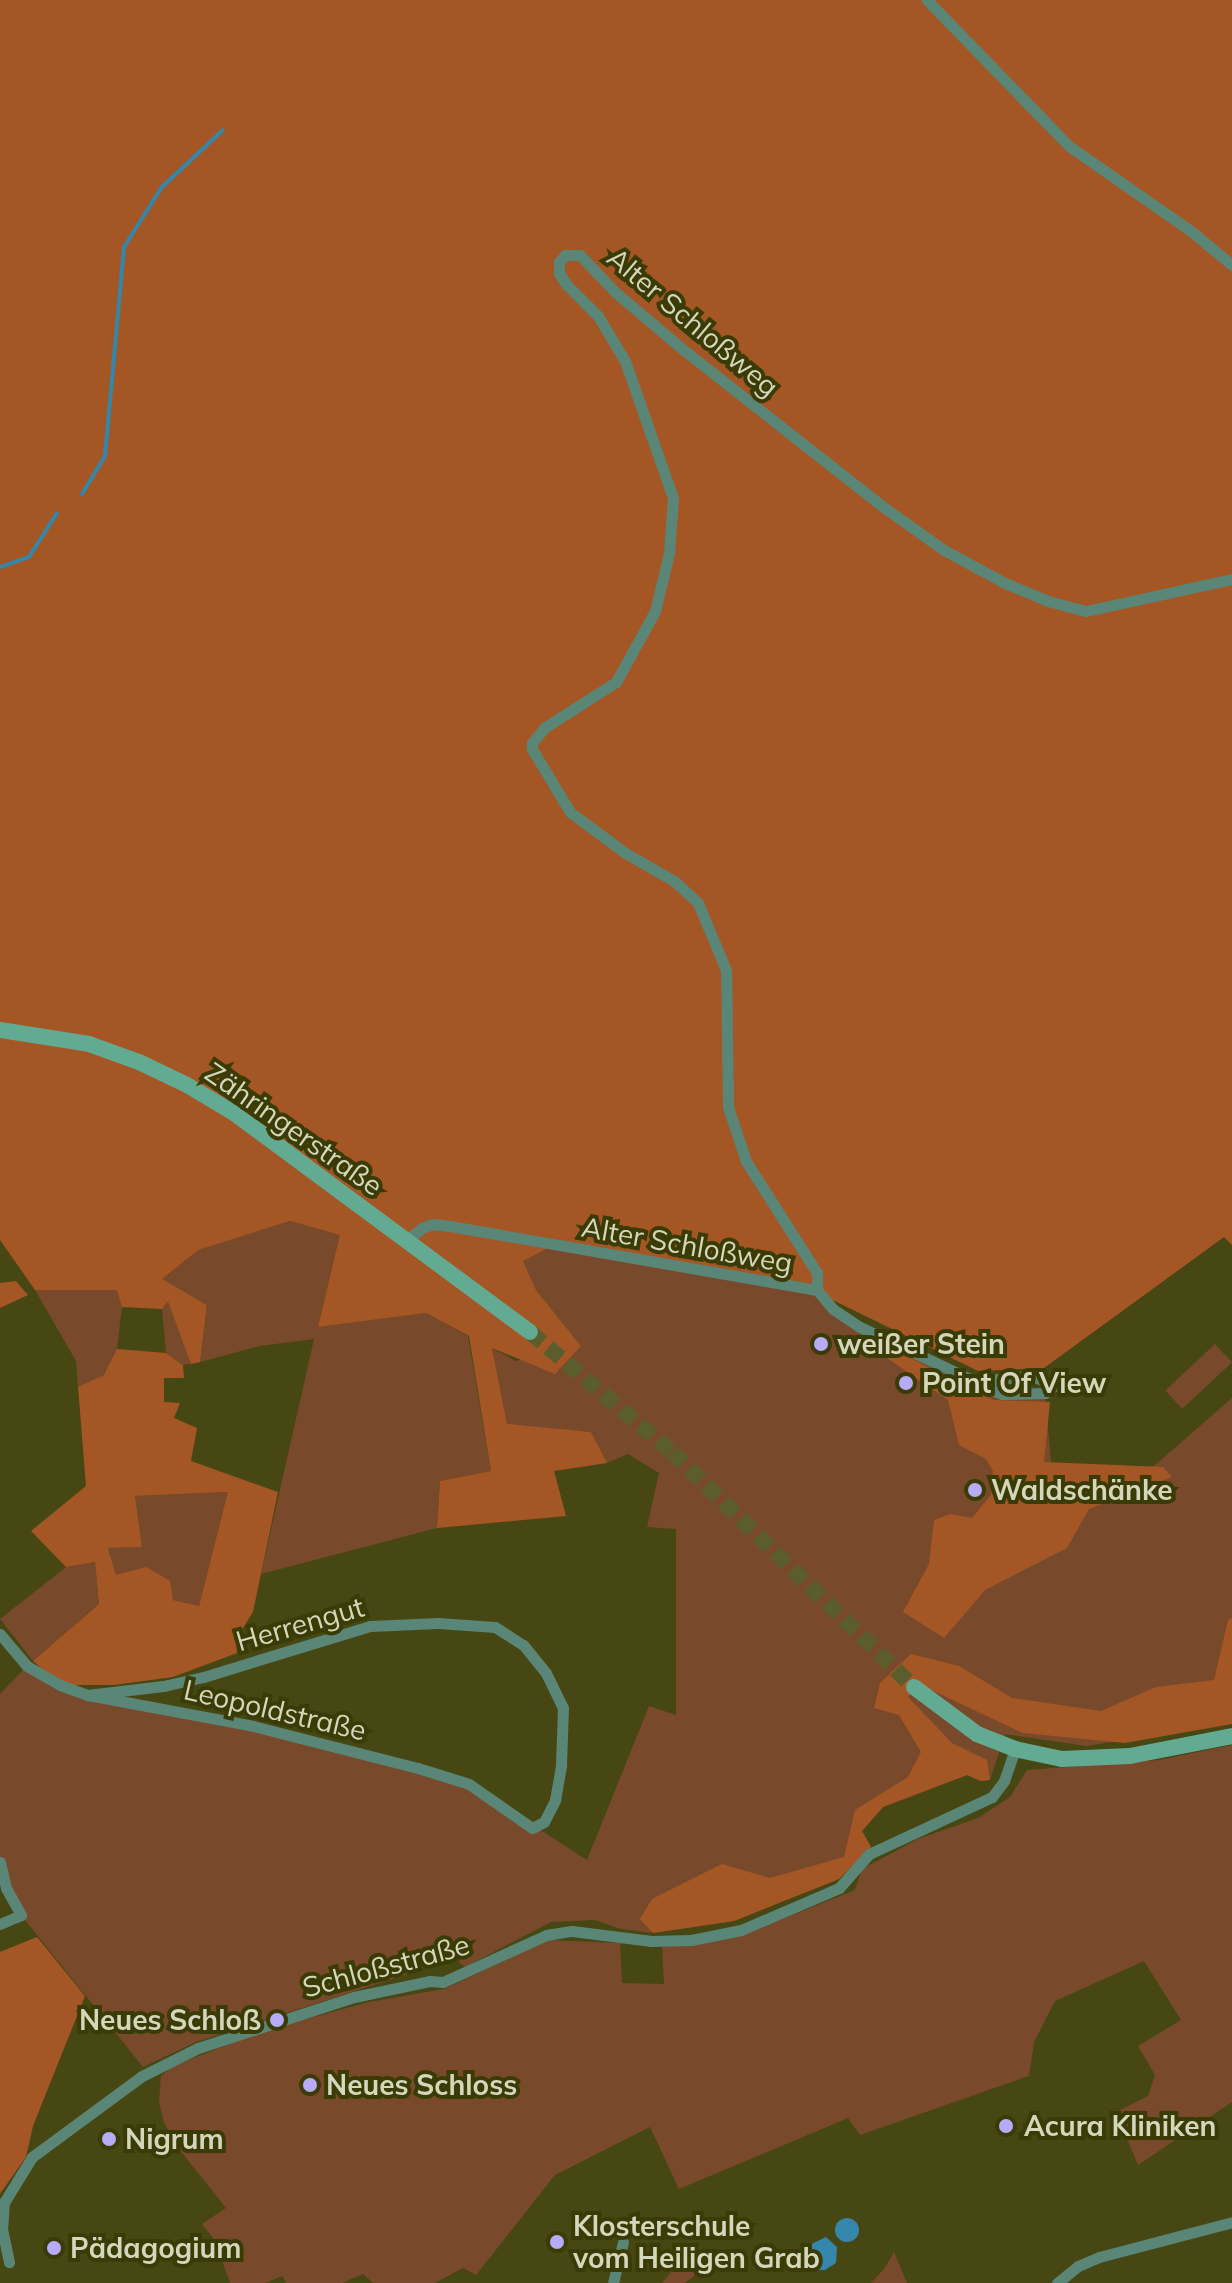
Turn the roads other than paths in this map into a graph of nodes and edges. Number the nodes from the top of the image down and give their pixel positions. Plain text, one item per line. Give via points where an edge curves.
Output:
1 (927, 0) edge
2 (1232, 265) edge
3 (1232, 579) edge
4 (0, 1030) edge
5 (407, 1240) junction
6 (817, 1290) junction
7 (530, 1332) tunnel mouth
8 (977, 1381) junction
9 (0, 1634) edge
10 (914, 1687) tunnel mouth
11 (88, 1695) junction
12 (1232, 1736) edge
13 (1015, 1749) junction
14 (544, 1822) joint
15 (0, 1862) edge
16 (0, 1924) edge
17 (2, 2205) edge
18 (1232, 2222) edge
19 (623, 2242) dead end
20 (9, 2262) dead end
21 (613, 2283) edge
22 (1057, 2283) edge

1 - 2 street via 1069,146
3 - 6 street, Alter Schloßweg via 1086,611 1005,583 944,550 882,506 680,347 580,255 565,255 559,262 566,284 598,316 625,361 673,498 669,553 655,611 616,682 544,728 532,749 570,812 674,881 698,903 726,970 728,1107 746,1161 817,1273
4 - 5 main road, Zähringerstraße via 89,1044 164,1072 234,1113
5 - 6 street, Alter Schloßweg via 433,1224 450,1226
5 - 7 main road, Zähringerstraße
6 - 8 street via 858,1326
8 - 8 street via 1002,1394 1045,1393 1056,1384 1029,1376
9 - 11 street, Leopoldstraße via 27,1666
10 - 13 main road via 956,1721
11 - 14 street, Leopoldstraße via 253,1726 418,1768 469,1784 532,1828
11 - 14 street, Herrengut via 203,1677 370,1626 495,1627 523,1645 546,1673 563,1708 557,1789
12 - 13 main road via 1108,1759 1062,1759
13 - 17 street, Schloßstraße via 992,1797 869,1854 839,1888 741,1930 691,1940 651,1941 572,1931 546,1935 443,1982 354,1997 198,2048 142,2076 32,2157
15 - 16 street via 21,1915
17 - 20 street
18 - 22 street via 1099,2257
19 - 21 street

